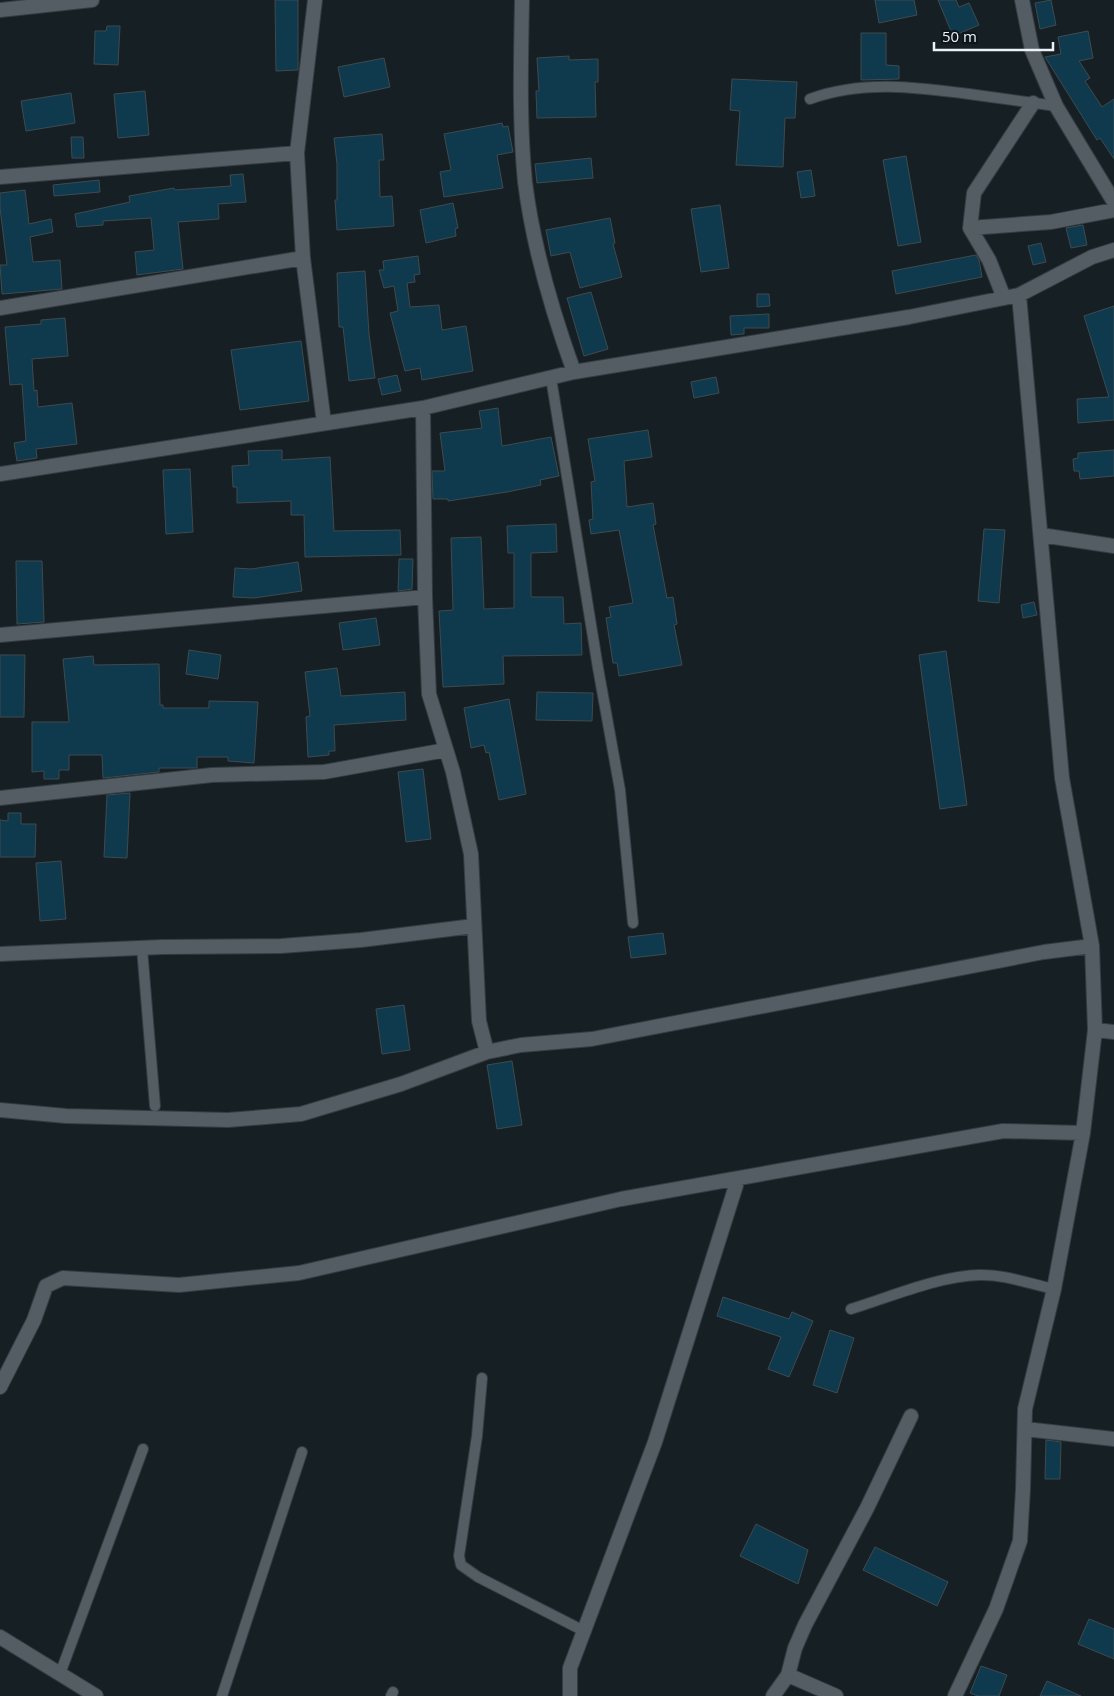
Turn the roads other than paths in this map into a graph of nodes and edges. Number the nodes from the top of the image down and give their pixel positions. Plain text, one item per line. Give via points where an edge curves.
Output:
1 (92, 0) edge
2 (314, 0) edge
3 (522, 0) edge
4 (1022, 0) edge
5 (0, 10) edge
6 (810, 99) dead end
7 (1033, 103) junction
8 (1056, 106) junction
9 (297, 153) junction
10 (0, 177) edge
11 (1114, 202) edge
12 (1114, 210) edge
13 (970, 228) junction
14 (1114, 250) edge
15 (302, 258) junction
16 (1020, 295) junction
17 (1004, 298) junction
18 (0, 308) edge
19 (574, 372) junction
20 (551, 378) junction
21 (423, 408) junction
22 (324, 423) junction
23 (0, 474) edge
24 (1040, 536) junction
25 (1114, 546) edge
26 (426, 597) junction
27 (0, 635) edge
28 (446, 750) junction
29 (0, 798) edge
30 (633, 923) dead end
31 (474, 926) junction
32 (1092, 946) junction
33 (142, 948) junction
34 (0, 954) edge
35 (1095, 1030) junction
36 (1114, 1032) edge
37 (487, 1052) junction
38 (155, 1106) dead end
39 (0, 1110) edge
40 (1082, 1133) junction
41 (738, 1178) junction
42 (1054, 1290) junction
43 (850, 1309) dead end
44 (482, 1378) dead end
45 (0, 1387) edge
46 (911, 1416) dead end
47 (1025, 1429) junction
48 (1114, 1439) edge
49 (143, 1449) dead end
50 (302, 1452) dead end
51 (584, 1630) junction
52 (0, 1637) edge
53 (60, 1674) junction
54 (788, 1675) junction
55 (96, 1696) edge
56 (222, 1696) edge
57 (570, 1696) edge
58 (772, 1696) edge
59 (836, 1696) edge
60 (956, 1696) edge

1 - 5 street
2 - 9 street
3 - 19 street via 520,84 525,182 539,260
4 - 8 street via 1032,50
6 - 7 lane via 846,89 889,87
7 - 8 lane
7 - 13 street via 974,193
8 - 11 street
9 - 10 street
9 - 15 street
12 - 13 street via 1051,222
13 - 17 street via 990,260
14 - 16 street via 1092,257
15 - 18 street
15 - 22 street
16 - 17 street
16 - 24 street
17 - 19 street via 909,317
19 - 20 street
20 - 21 street
20 - 30 lane via 620,790
21 - 22 street
21 - 26 street
22 - 23 street
24 - 25 street
24 - 32 street via 1062,778
26 - 27 street
26 - 28 street via 429,694
28 - 29 street via 324,772 212,775
28 - 31 street via 471,854
31 - 33 street via 291,945
31 - 37 street via 479,1022
32 - 35 street
32 - 37 street via 1044,952 592,1039 521,1045
33 - 34 street
33 - 38 lane
35 - 36 street
35 - 40 street
37 - 39 street via 401,1084 301,1114 228,1120 66,1116
40 - 41 street via 1003,1131
40 - 42 street
41 - 45 street via 621,1199 299,1273 179,1285 63,1278 46,1286 34,1320
41 - 51 street via 655,1442
42 - 43 lane via 980,1275 932,1283
42 - 47 street via 1025,1409
44 - 51 lane via 461,1565 478,1577
46 - 54 street via 805,1625
47 - 48 street
47 - 60 street via 1020,1541 996,1609
49 - 53 lane
50 - 56 lane
51 - 57 street via 570,1668
52 - 53 street
53 - 55 street
54 - 58 street
54 - 59 street

